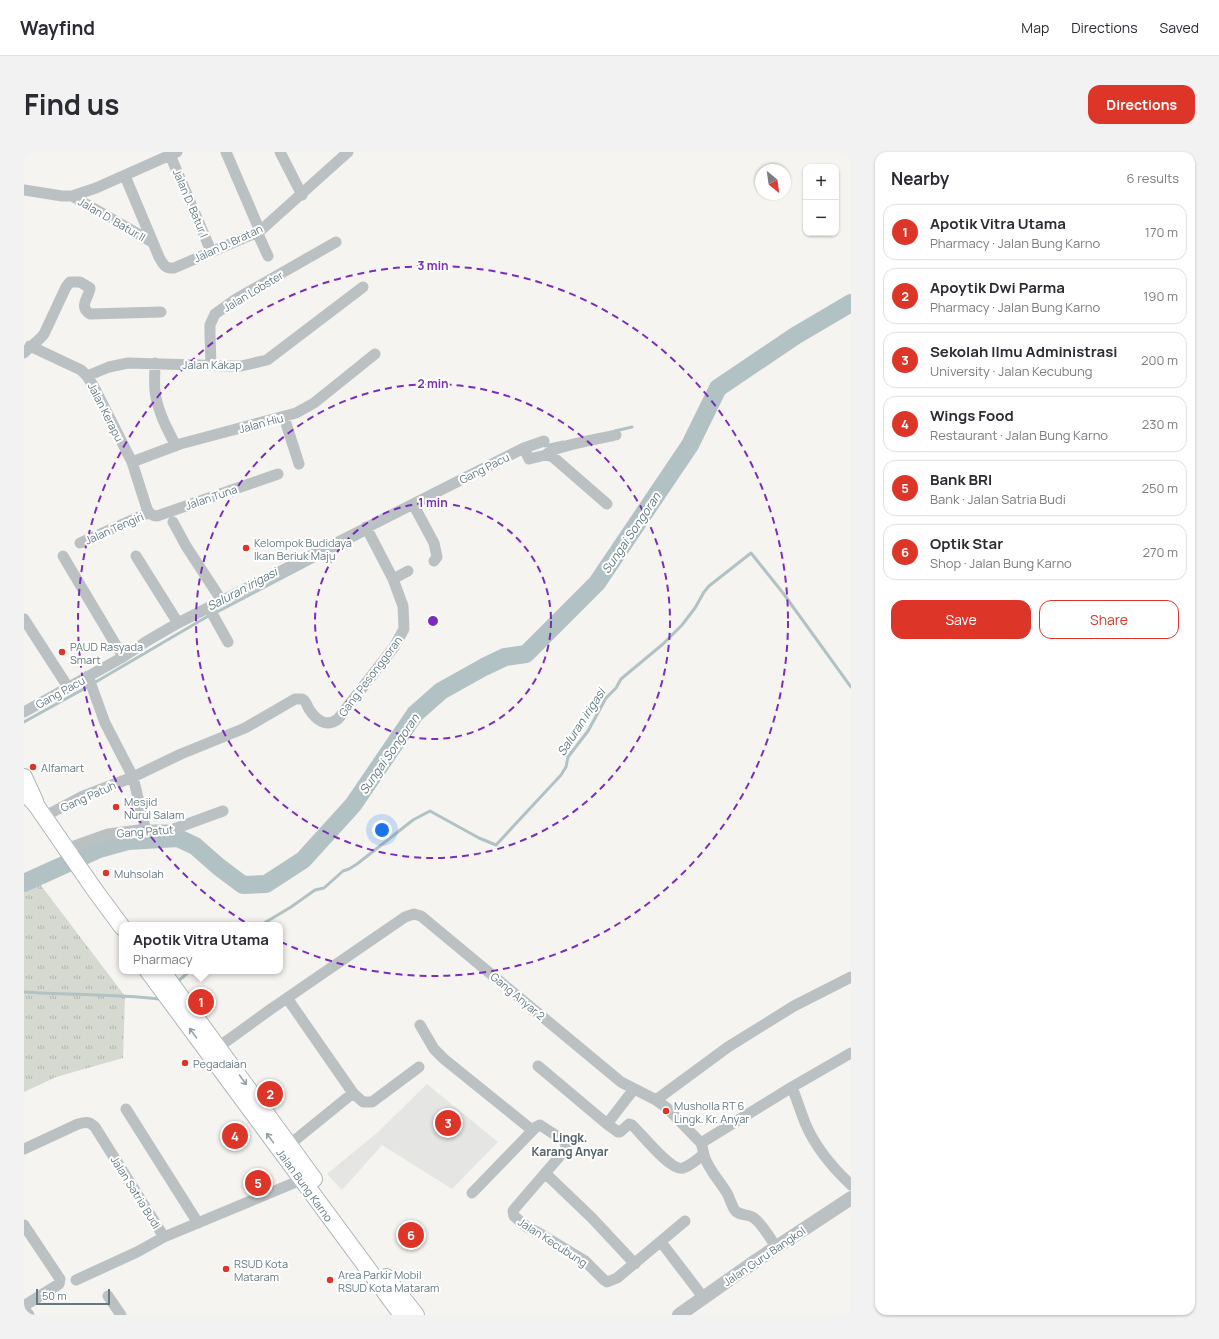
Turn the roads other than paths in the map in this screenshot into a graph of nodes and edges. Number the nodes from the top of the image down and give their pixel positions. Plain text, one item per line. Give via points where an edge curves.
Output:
1 (226, 152) edge
2 (280, 152) edge
3 (348, 152) edge
4 (174, 154) edge
5 (125, 176) junction
6 (24, 190) edge
7 (302, 195) junction
8 (72, 196) junction
9 (259, 231) junction
10 (152, 242) junction
11 (336, 242) dead end
12 (211, 251) junction
13 (268, 256) dead end
14 (159, 257) joint
15 (363, 287) dead end
16 (161, 312) dead end
17 (27, 350) edge
18 (375, 354) dead end
19 (155, 363) junction
20 (210, 365) junction
21 (87, 376) junction
22 (284, 417) junction
23 (616, 435) dead end
24 (544, 441) dead end
25 (176, 446) junction
26 (525, 451) junction
27 (546, 455) junction
28 (132, 462) junction
29 (299, 464) dead end
30 (278, 474) dead end
31 (607, 504) dead end
32 (416, 507) junction
33 (148, 511) junction
34 (173, 522) dead end
35 (368, 532) junction
36 (80, 543) dead end
37 (63, 556) dead end
38 (136, 556) dead end
39 (434, 561) dead end
40 (408, 571) dead end
41 (392, 578) junction
42 (222, 601) junction
43 (212, 612) junction
44 (24, 619) edge
45 (178, 623) junction
46 (228, 642) dead end
47 (123, 657) junction
48 (90, 683) junction
49 (68, 687) junction
50 (24, 712) edge
51 (24, 777) edge
52 (133, 777) junction
53 (24, 792) edge
54 (40, 810) junction
55 (223, 811) dead end
56 (146, 830) junction
57 (68, 851) junction
58 (119, 923) edge
59 (152, 974) edge
60 (851, 977) edge
61 (168, 987) edge
62 (287, 998) junction
63 (420, 1025) dead end
64 (214, 1051) junction
65 (851, 1053) edge
66 (538, 1066) dead end
67 (419, 1067) dead end
68 (792, 1087) junction
69 (634, 1089) junction
70 (353, 1093) junction
71 (656, 1100) junction
72 (126, 1109) dead end
73 (607, 1124) junction
74 (534, 1128) junction
75 (701, 1143) junction
76 (289, 1145) junction
77 (24, 1149) edge
78 (703, 1154) junction
79 (545, 1173) junction
80 (306, 1176) junction
81 (851, 1185) edge
82 (472, 1193) dead end
83 (851, 1198) edge
84 (686, 1221) dead end
85 (198, 1223) junction
86 (24, 1225) edge
87 (164, 1237) junction
88 (660, 1242) junction
89 (776, 1247) junction
90 (635, 1264) junction
91 (76, 1280) dead end
92 (108, 1296) dead end
93 (704, 1297) junction
94 (29, 1315) edge
95 (122, 1315) edge
96 (402, 1315) edge
97 (416, 1315) edge
98 (678, 1315) edge

1 - 9 street
2 - 7 street
3 - 7 street, Jalan D. Bratan
4 - 5 street
4 - 12 street, Jalan D. Batur I
5 - 8 street
5 - 10 street, Jalan D. Batur II
6 - 8 street
7 - 9 street, Jalan D. Bratan
8 - 10 street, Jalan D. Batur II
9 - 12 street, Jalan D. Bratan
9 - 13 street
10 - 14 street, Jalan D. Batur II
11 - 20 street, Jalan Lobster via 236,299 215,314 210,325
12 - 14 street, Jalan D. Bratan via 169,269
15 - 20 street, Jalan Kakap via 267,360 240,366
16 - 17 street via 90,314 83,305 90,288 80,282 70,282 44,334
17 - 21 street, Jalan Kerapu via 81,370
18 - 22 street, Jalan Hiu via 314,403
19 - 20 street, Jalan Kakap
19 - 21 street, Jalan Kakap via 118,364
19 - 25 street via 156,400
21 - 28 street, Jalan Kerapu
22 - 25 street, Jalan Hiu
22 - 29 street
23 - 27 street via 563,447
24 - 26 street, Gang Pacu
25 - 28 street, Jalan Hiu
26 - 27 street via 529,459
26 - 32 street, Gang Pacu
27 - 31 street via 558,461
28 - 33 street, Jalan Kerapu
30 - 33 street, Jalan Tuna via 157,516
32 - 35 street, Gang Pacu
32 - 39 street via 434,543 437,557
33 - 36 street, Jalan Tengiri
34 - 42 street
35 - 41 street, Gang Pesonggoran
35 - 42 street, Gang Pacu
37 - 47 street
38 - 45 street
40 - 41 street
41 - 52 street, Gang Pesonggoran via 403,606 404,629 394,647 338,719 325,723 310,710 304,700 295,699 250,726
42 - 43 street, Gang Pacu
43 - 45 street, Gang Pacu
43 - 46 street
44 - 49 street
45 - 47 street, Gang Pacu
47 - 48 street, Gang Pacu
48 - 49 street, Gang Pacu
48 - 52 street via 105,723
49 - 50 street, Gang Pacu
51 - 54 main road
52 - 54 street, Gang Patuh
52 - 56 street
53 - 54 main road
54 - 57 main road
55 - 56 street, Gang Patut via 179,828 166,831
56 - 57 street, Gang Patut via 108,834
57 - 58 main road
59 - 61 main road, Jalan Bung Karno
60 - 71 street via 794,1006 728,1047
61 - 64 main road, Jalan Bung Karno
62 - 64 street, Gang Anyar 2
62 - 69 street, Gang Anyar 2 via 414,914 426,919 622,1082
62 - 70 street
63 - 74 street, Jalan Kecubung via 434,1049 444,1059
64 -> 76 main road
80 -> 64 main road, Jalan Bung Karno
65 - 68 street
66 - 73 street
67 - 70 street via 372,1102 363,1102
68 - 75 street
68 - 81 street via 807,1127 820,1149
69 - 71 street, Gang Anyar 2
69 - 73 street
70 - 76 street
71 - 75 street, Gang Anyar 2
72 - 85 street
73 - 78 street via 618,1132 629,1124 632,1125 676,1168 682,1168
74 - 79 street, Jalan Kecubung via 538,1125 543,1126 567,1145 562,1155
74 - 82 street
75 - 78 street
76 - 80 main road
77 - 87 street, Jalan Satria Budi via 78,1124 92,1124
78 - 89 street via 734,1209 755,1219
79 - 90 street
79 - 90 street, Jalan Kecubung via 516,1207 514,1216 527,1227 585,1261 608,1282
80 - 85 street, Jalan Satria Budi
80 - 96 main road, Jalan Bung Karno
80 - 97 main road
83 - 89 street, Jalan Guru Bangkol
84 - 88 street, Jalan Kecubung
85 - 87 street, Jalan Satria Budi
86 - 94 street via 60,1279 59,1284 25,1306
87 - 91 street
88 - 90 street, Jalan Kecubung
88 - 93 street
89 - 93 street, Jalan Guru Bangkol
92 - 95 street
93 - 98 street, Jalan Guru Bangkol

